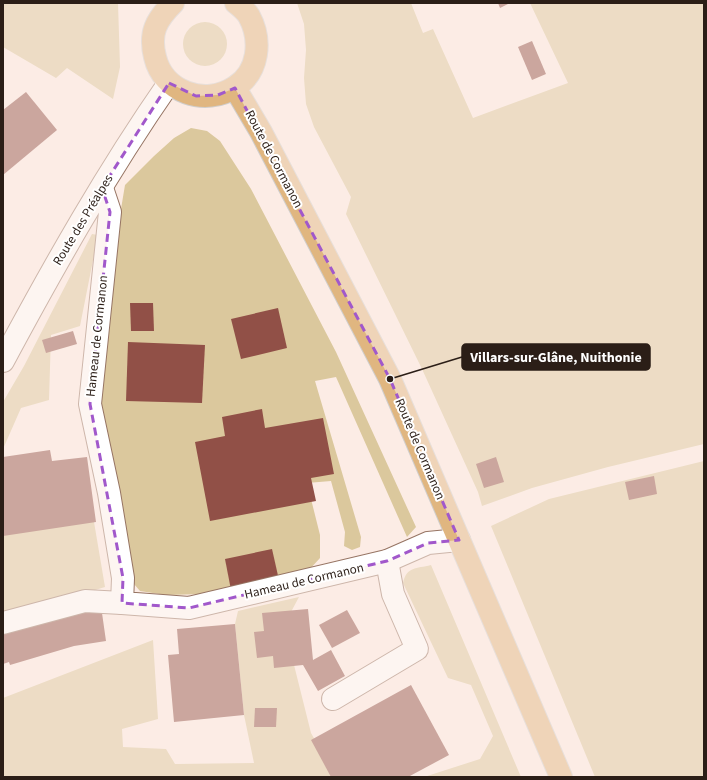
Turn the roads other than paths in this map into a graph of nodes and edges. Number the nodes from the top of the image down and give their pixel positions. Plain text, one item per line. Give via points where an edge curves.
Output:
1 (173, 3) edge
2 (236, 3) edge
3 (168, 83) junction
4 (235, 88) junction
5 (102, 188) junction
6 (3, 361) edge
7 (459, 540) junction
8 (387, 561) junction
9 (122, 603) junction
10 (3, 623) edge
11 (333, 699) dead end
12 (562, 777) edge

1 - 3 main road via 162,13 155,26 152,44 156,65
2 - 4 main road via 248,14 258,45 254,63 245,79
3 - 4 main road via 184,93 196,96 218,95
3 - 5 street, Route des Préalpes
4 - 7 main road, Route de Cormanon via 261,132 390,379
5 - 6 street, Route des Préalpes
5 - 9 street, Hameau de Cormanon via 110,212 90,404 109,493 123,578
7 - 8 street, Hameau de Cormanon via 428,543
7 - 12 main road, Route de Cormanon
8 - 9 street, Hameau de Cormanon via 189,608
8 - 11 street via 393,594 417,649
9 - 10 street, Hameau de Cormanon via 85,601

